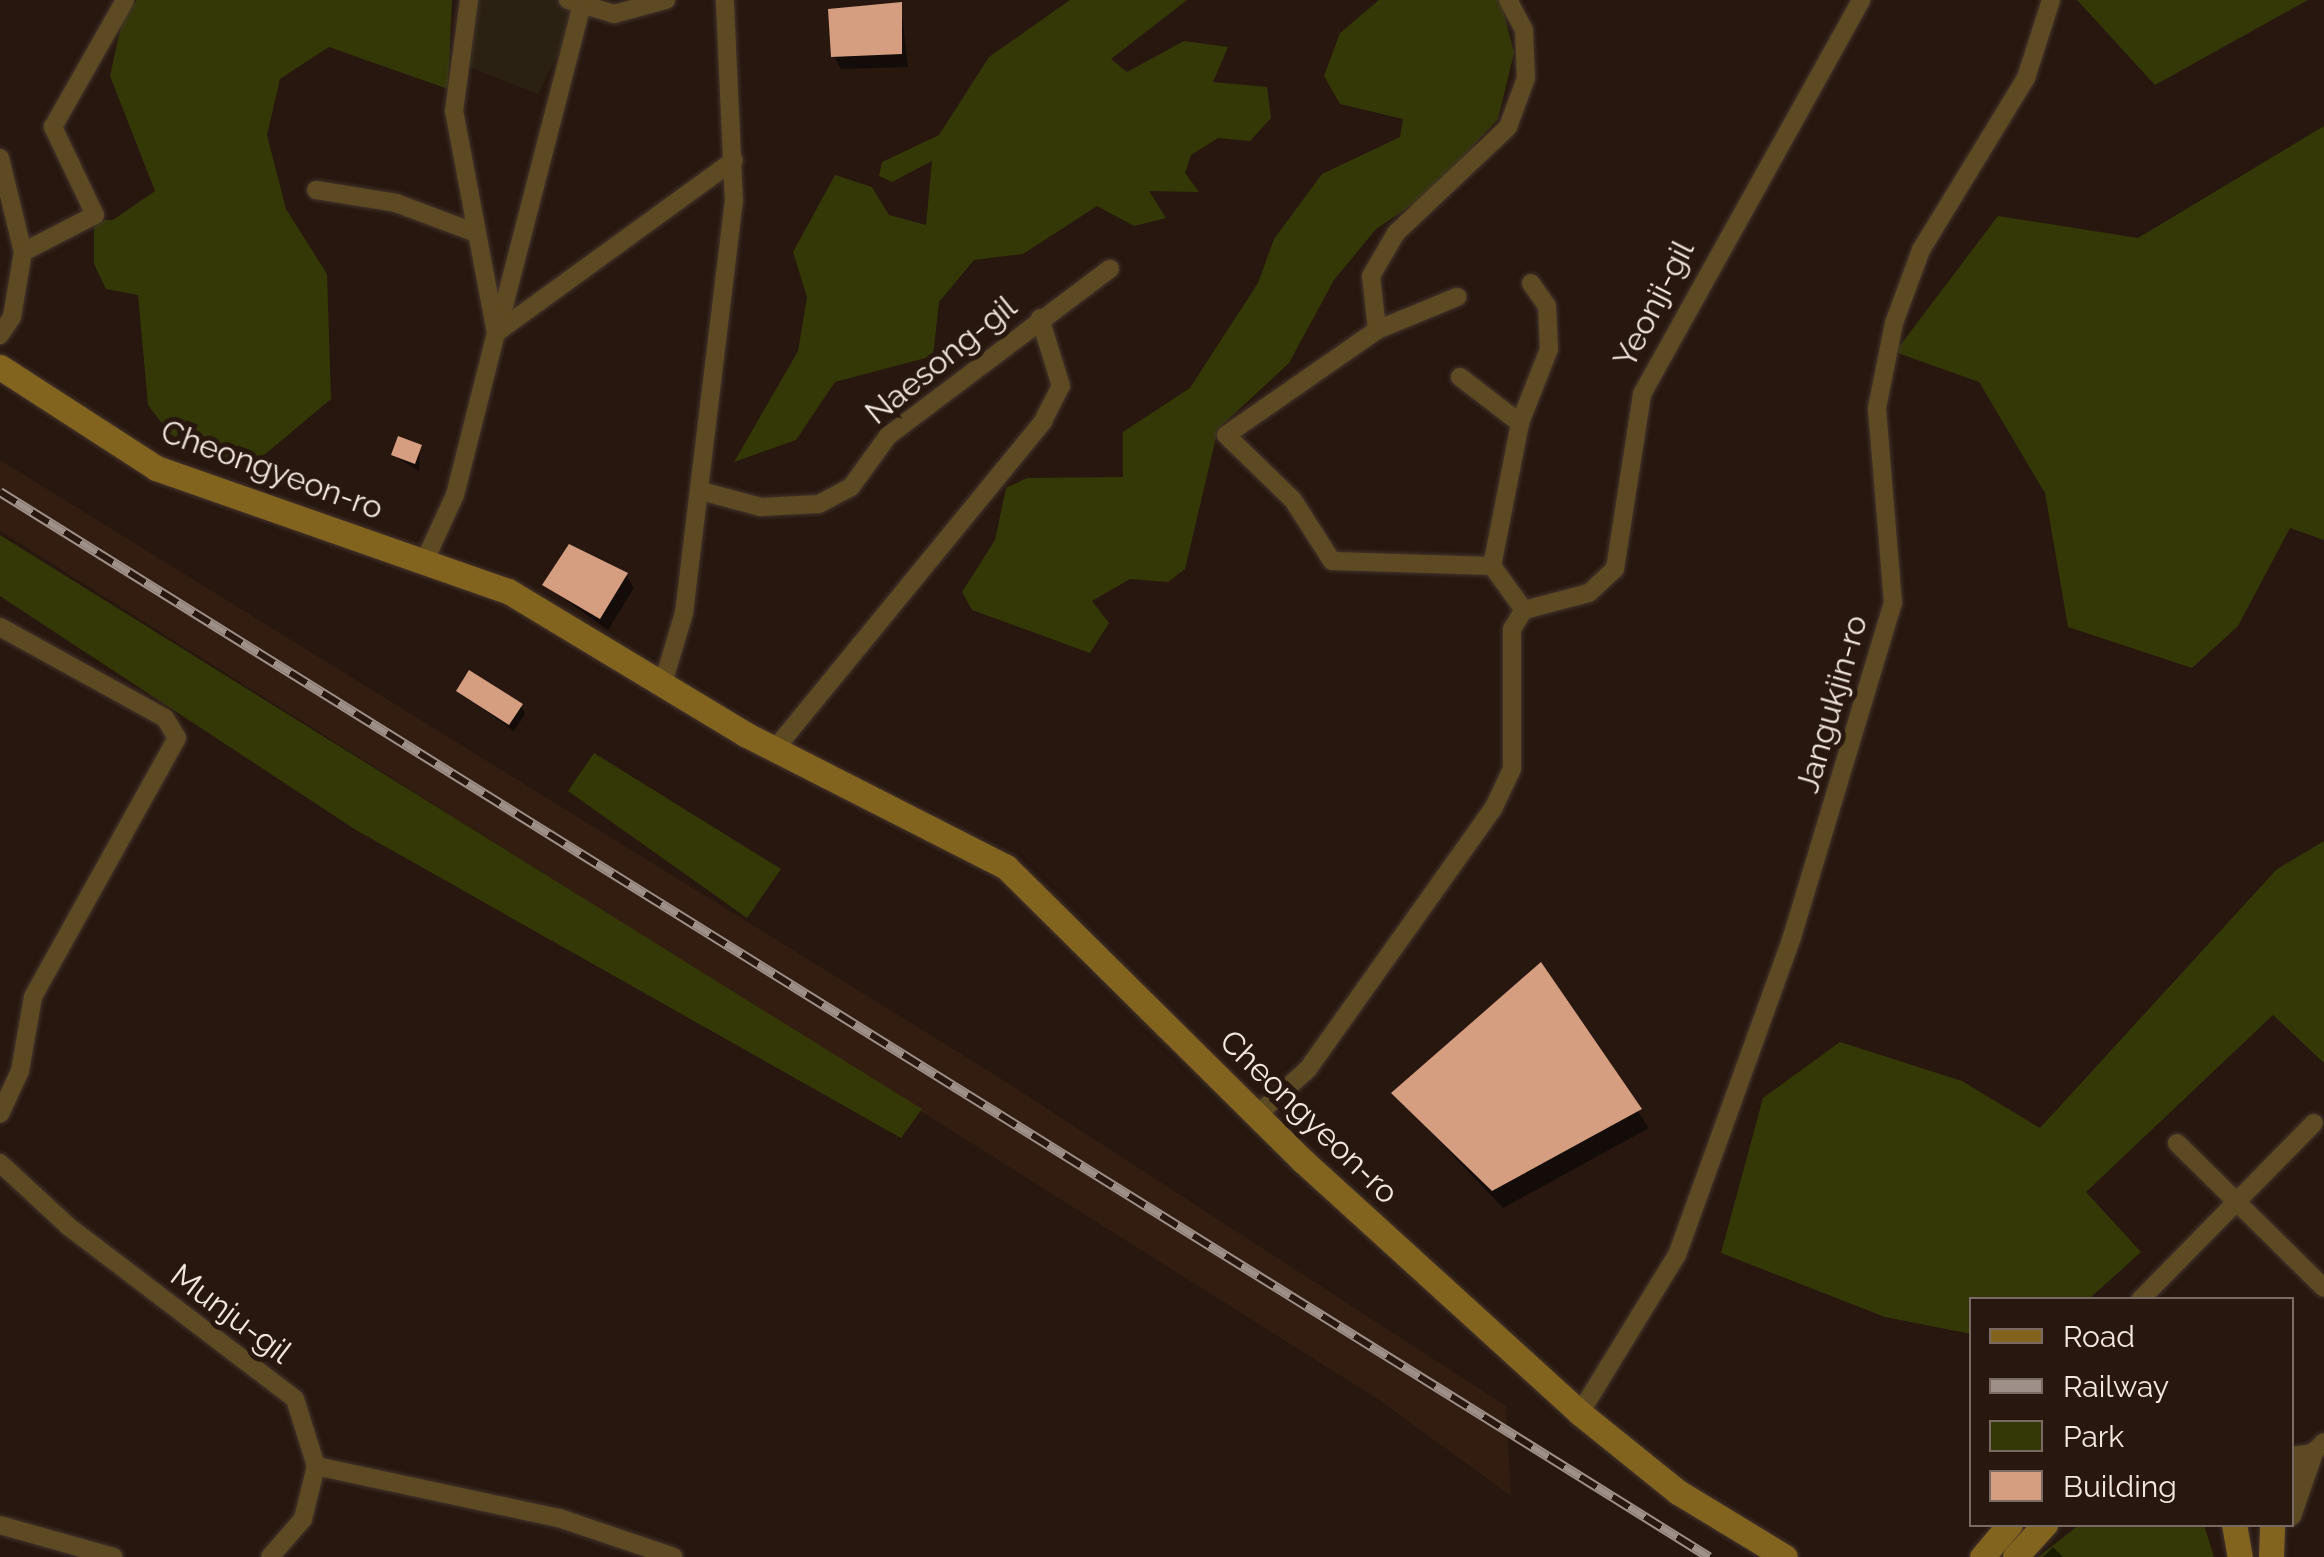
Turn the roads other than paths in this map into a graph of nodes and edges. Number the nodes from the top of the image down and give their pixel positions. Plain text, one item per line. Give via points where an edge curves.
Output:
1 (125, 0) edge
2 (469, 0) edge
3 (666, 0) edge
4 (725, 0) edge
5 (1508, 0) edge
6 (1862, 0) edge
7 (2051, 0) edge
8 (575, 4) edge
9 (0, 158) edge
10 (734, 160) junction
11 (316, 190) dead end
12 (476, 233) junction
13 (23, 252) junction
14 (1110, 270) dead end
15 (1530, 283) dead end
16 (1457, 297) dead end
17 (1040, 318) junction
18 (1377, 330) junction
19 (496, 333) junction
20 (0, 335) edge
21 (0, 367) edge
22 (1460, 377) dead end
23 (1520, 424) junction
24 (700, 491) junction
25 (426, 558) junction
26 (1492, 566) junction
27 (1524, 610) junction
28 (0, 627) edge
29 (663, 682) junction
30 (776, 750) junction
31 (0, 1114) edge
32 (1257, 1115) junction
33 (2314, 1124) dead end
34 (2177, 1143) dead end
35 (0, 1162) edge
36 (2237, 1201) junction
37 (2324, 1288) edge
38 (2143, 1297) edge
39 (1580, 1413) junction
40 (2319, 1448) edge
41 (2294, 1455) edge
42 (316, 1466) junction
43 (2294, 1472) edge
44 (2294, 1511) edge
45 (0, 1525) edge
46 (2007, 1527) edge
47 (2042, 1527) edge
48 (2235, 1527) edge
49 (2272, 1527) edge
50 (2286, 1527) edge
51 (114, 1557) edge
52 (270, 1557) edge
53 (674, 1557) edge
54 (1784, 1557) edge
55 (1982, 1557) edge
56 (2016, 1557) edge
57 (2240, 1557) edge
58 (2271, 1557) edge

1 - 13 street via 52,127 95,214
2 - 12 street via 454,111
3 - 8 street via 614,14
4 - 10 street
5 - 18 street via 1524,30 1526,78 1508,128 1396,233 1371,276
6 - 27 street, Yeonji-gil via 1642,394 1615,569 1589,593
7 - 39 street, Jangukjin-ro via 2026,78 1921,250 1894,322 1877,408 1893,603 1792,937 1677,1255
8 - 19 street
9 - 13 street
10 - 19 street
10 - 24 street
11 - 12 street via 396,203
12 - 19 street
13 - 20 street via 12,317
14 - 17 street, Naesong-gil
15 - 23 street via 1547,306 1549,348
16 - 18 street
17 - 24 street, Naesong-gil via 888,436 851,488 819,504 761,507
17 - 30 street via 1061,386 1043,421
18 - 26 street via 1226,434 1293,500 1332,561
19 - 25 street via 454,495
21 - 25 main road, Cheongyeon-ro via 156,468
22 - 23 street
23 - 26 street
24 - 29 street
25 - 29 main road, Cheongyeon-ro via 508,591
26 - 27 street
27 - 32 street via 1512,629 1512,769 1494,806 1308,1069
28 - 31 street via 166,718 177,738 33,998 20,1071
29 - 30 main road, Cheongyeon-ro
30 - 32 main road, Cheongyeon-ro via 1006,867
32 - 39 main road, Cheongyeon-ro
33 - 36 street
34 - 36 street
35 - 42 street, Munju-gil via 68,1226 295,1399
36 - 37 street
36 - 38 street
39 - 54 main road, Cheongyeon-ro via 1678,1492
40 - 41 street
40 - 43 street
40 - 44 street
42 - 52 street via 303,1519
42 - 53 street via 559,1518
45 - 51 street
46 - 55 main road
47 - 56 main road
48 - 57 main road
49 - 58 main road
50 - 58 street

